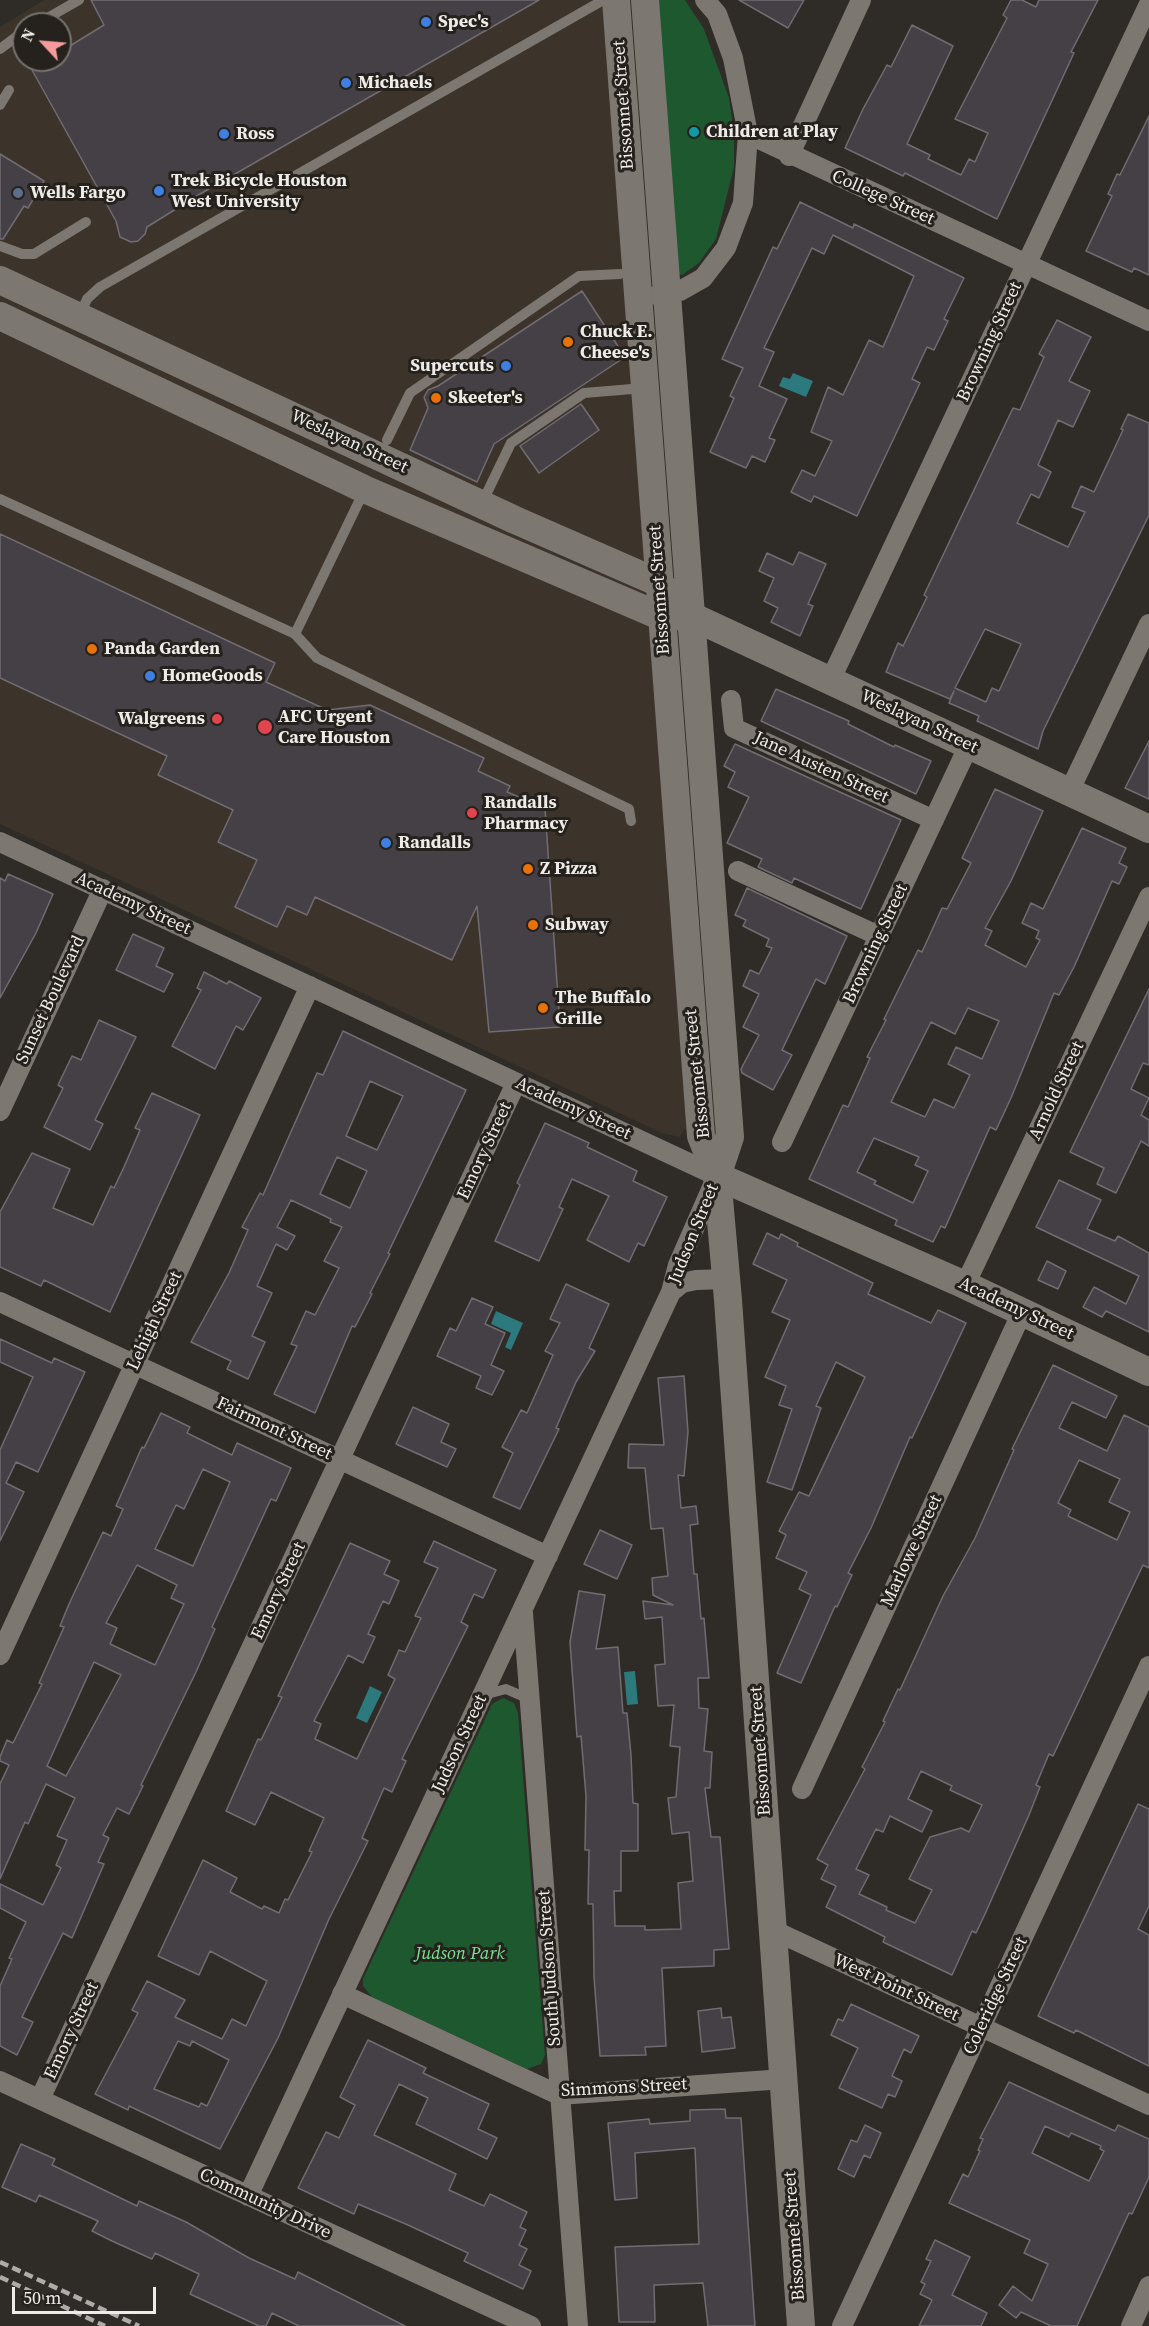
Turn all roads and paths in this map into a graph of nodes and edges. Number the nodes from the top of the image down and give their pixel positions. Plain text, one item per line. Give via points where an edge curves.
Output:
1 (79, 0) edge
2 (645, 0) edge
3 (705, 0) edge
4 (861, 0) edge
5 (608, 1) edge
6 (1149, 3) edge
7 (58, 12) edge
8 (9, 90) dead end
9 (0, 105) edge
10 (748, 135) junction
11 (789, 156) junction
12 (86, 222) dead end
13 (0, 246) edge
14 (1028, 263) junction
15 (620, 274) dead end
16 (0, 280) edge
17 (668, 293) junction
18 (638, 297) junction
19 (0, 316) edge
20 (78, 318) junction
21 (1149, 321) edge
22 (64, 345) junction
23 (645, 388) junction
24 (384, 448) junction
25 (364, 489) junction
26 (0, 500) edge
27 (482, 504) junction
28 (659, 583) junction
29 (675, 616) junction
30 (1149, 624) edge
31 (295, 634) junction
32 (830, 681) junction
33 (731, 700) dead end
34 (969, 745) junction
35 (1069, 792) junction
36 (934, 820) junction
37 (631, 821) dead end
38 (1149, 829) edge
39 (0, 842) edge
40 (738, 871) dead end
41 (103, 889) junction
42 (1149, 897) edge
43 (879, 936) junction
44 (310, 986) junction
45 (516, 1083) junction
46 (0, 1111) edge
47 (782, 1142) dead end
48 (717, 1176) junction
49 (726, 1279) junction
50 (965, 1285) junction
51 (671, 1292) junction
52 (0, 1302) edge
53 (1022, 1312) junction
54 (135, 1365) junction
55 (1149, 1372) edge
56 (340, 1460) junction
57 (548, 1556) junction
58 (522, 1610) junction
59 (0, 1655) edge
60 (1149, 1666) edge
61 (483, 1695) junction
62 (529, 1699) junction
63 (802, 1789) dead end
64 (774, 1931) junction
65 (342, 1994) junction
66 (982, 2028) junction
67 (783, 2079) junction
68 (0, 2081) edge
69 (559, 2095) junction
70 (40, 2099) junction
71 (1149, 2105) edge
72 (248, 2196) junction
73 (1149, 2286) edge
74 (531, 2326) edge
75 (578, 2326) edge
76 (801, 2326) edge
77 (842, 2326) edge
78 (1131, 2326) edge

1 - 7 lane
2 - 17 main road, Bissonnet Street
3 - 10 street via 717,14 733,58
4 - 11 street
5 - 18 main road, Bissonnet Street
5 - 20 lane via 100,287 87,299
6 - 14 street, Browning Street
8 - 9 lane
10 - 11 street, College Street
10 - 17 street via 742,203 726,248 703,278
11 - 14 street, College Street
12 - 13 lane via 34,254
14 - 21 street, College Street
14 - 32 street, Browning Street
15 - 24 lane via 579,276 410,393
16 - 20 main road, Weslayan Street
17 - 18 street
17 - 29 main road, Bissonnet Street
18 - 23 main road, Bissonnet Street
19 - 22 main road, Weslayan Street
20 - 22 main road
20 - 24 main road, Weslayan Street
22 - 25 main road, Weslayan Street
23 - 27 lane via 584,393 511,443
23 - 28 main road, Bissonnet Street
24 - 25 main road
24 - 27 main road, Weslayan Street
25 - 29 main road, Weslayan Street
25 - 31 lane
26 - 31 lane
27 - 28 main road, Weslayan Street
28 - 29 main road, Weslayan Street
29 - 32 main road, Weslayan Street
29 - 48 main road, Bissonnet Street via 730,1137
30 - 35 street
31 - 37 lane via 316,658 629,809
32 - 34 main road, Weslayan Street
33 - 36 street, Jane Austen Street via 734,729
34 - 35 main road, Weslayan Street
34 - 36 street, Browning Street
35 - 38 main road, Weslayan Street
36 - 43 street, Browning Street
39 - 41 street, Academy Street
40 - 43 street
41 - 44 street, Academy Street
41 - 46 street, Sunset Boulevard
42 - 50 street, Arnold Street
43 - 47 street, Browning Street
44 - 45 street, Academy Street
44 - 54 street, Lehigh Street
45 - 48 street, Academy Street
45 - 56 street, Emory Street
48 - 49 main road, Bissonnet Street
48 - 50 main road, Academy Street
48 - 51 street, Judson Street via 678,1264
49 - 51 street, Judson Street via 682,1283
49 - 64 main road, Bissonnet Street
50 - 53 main road, Academy Street
51 - 57 street, Judson Street
52 - 54 street, Fairmont Street
53 - 55 main road, Academy Street
53 - 63 street, Marlowe Street
54 - 56 street, Fairmont Street
54 - 59 street, Lehigh Street
56 - 57 street, Fairmont Street
56 - 70 street, Emory Street
57 - 58 street, Judson Street
58 - 61 street, Judson Street
58 - 62 street, South Judson Street
60 - 66 street, Coleridge Street
61 - 62 lane via 506,1689
61 - 65 street, Judson Street
62 - 69 street, South Judson Street
64 - 66 street, West Point Street
64 - 67 main road, Bissonnet Street
65 - 69 street, Simmons Street
65 - 72 street, Judson Street
66 - 71 street, West Point Street
66 - 77 street, Coleridge Street
67 - 69 street, Simmons Street
67 - 76 main road, Bissonnet Street
68 - 70 street, Community Drive
69 - 75 street, South Judson Street
70 - 72 street, Community Drive
72 - 74 street, Community Drive
73 - 78 street

